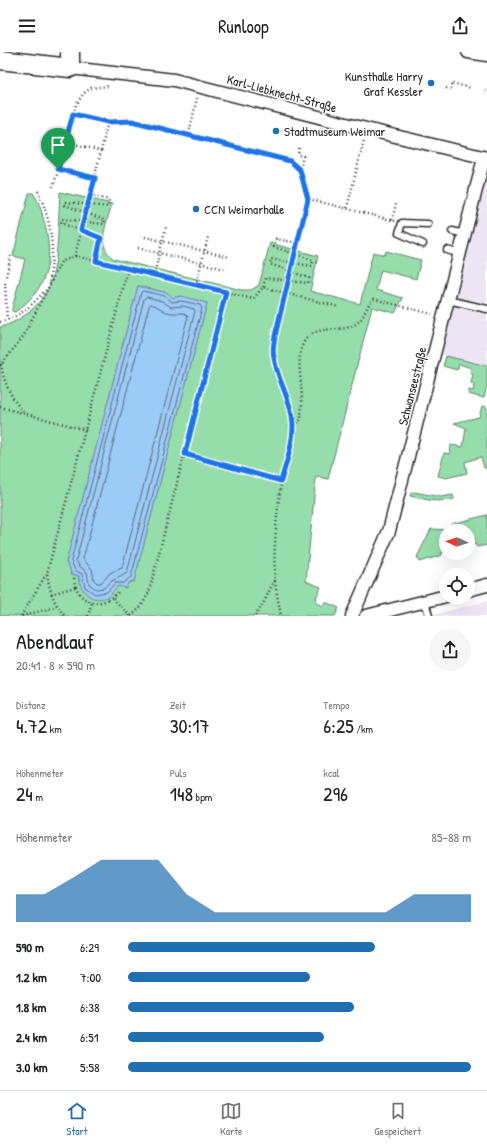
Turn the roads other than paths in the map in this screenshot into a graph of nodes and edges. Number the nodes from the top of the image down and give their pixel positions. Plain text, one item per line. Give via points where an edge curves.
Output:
1 (468, 52) edge
2 (487, 55) edge
3 (0, 60) edge
4 (70, 60) edge
5 (486, 157) edge
6 (428, 224) dead end
7 (452, 231) dead end
8 (465, 234) junction
9 (423, 244) dead end
10 (447, 250) dead end
11 (461, 254) junction
12 (448, 300) junction
13 (487, 309) edge
14 (487, 585) edge
15 (475, 588) edge
16 (439, 598) edge
17 (425, 601) junction
18 (352, 616) edge
19 (366, 616) edge
20 (429, 616) edge

1 - 2 street
3 - 4 street
4 - 5 street, Karl-Liebknecht-Straße via 200,86 366,130
5 - 8 street, Schwanseestraße
6 - 9 lane via 402,223 399,234
7 - 8 lane
8 - 11 street, Schwanseestraße
10 - 11 lane
11 - 12 street, Schwanseestraße
12 - 13 lane
12 - 18 street, Schwanseestraße via 389,532
14 - 15 street
16 - 17 street
17 - 19 street
17 - 20 lane

